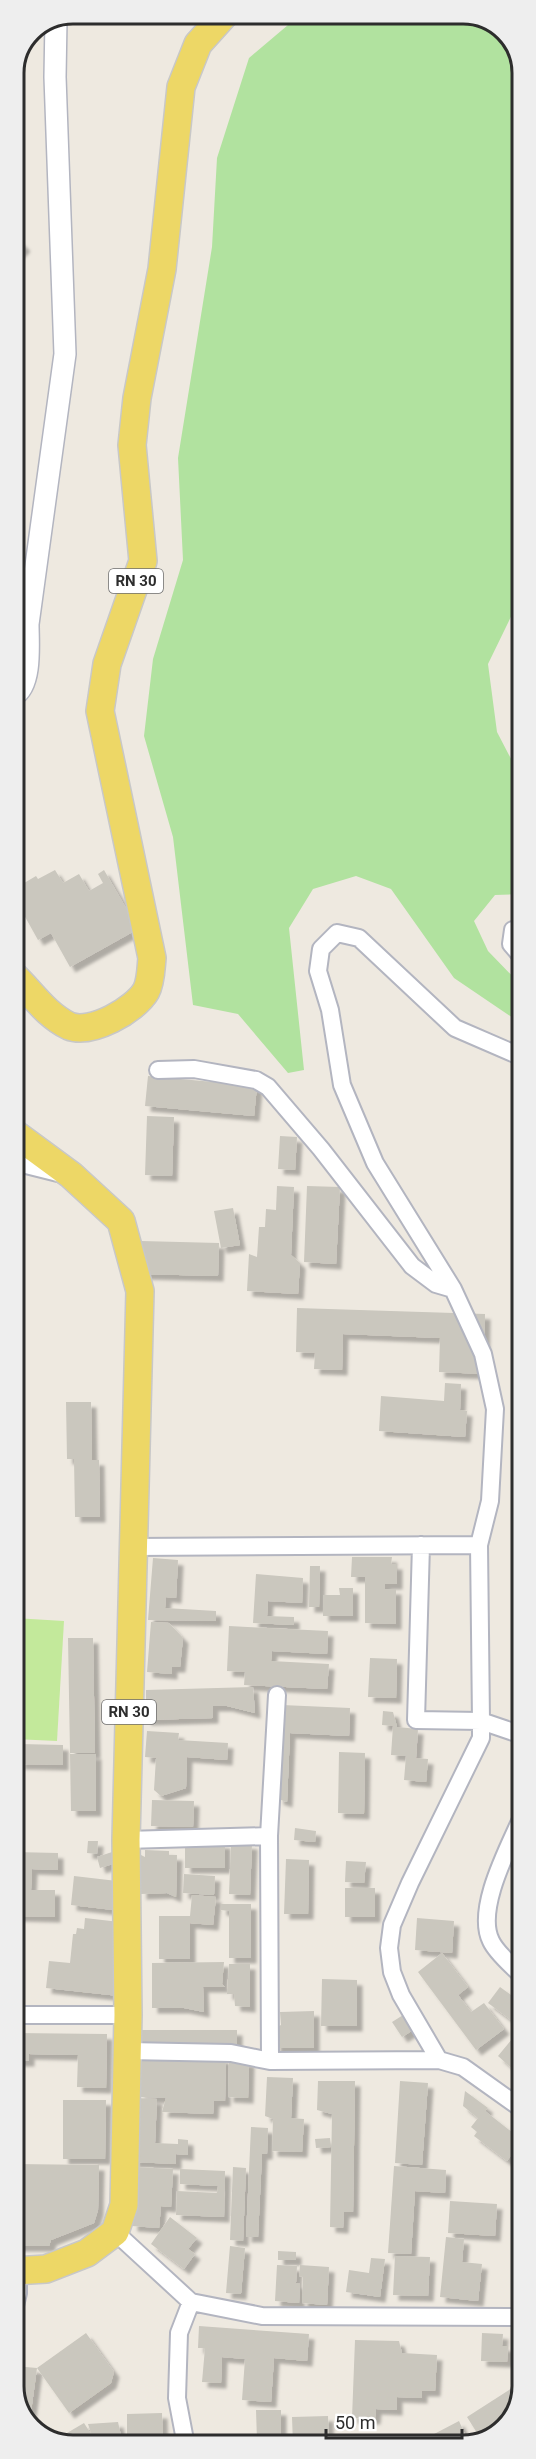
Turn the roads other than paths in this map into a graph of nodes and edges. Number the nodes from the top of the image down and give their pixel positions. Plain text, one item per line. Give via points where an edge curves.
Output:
1 (216, 24) edge
2 (56, 27) edge
3 (24, 678) edge
4 (24, 987) edge
5 (512, 1053) edge
6 (158, 1070) dead end
7 (24, 1140) edge
8 (24, 1164) edge
9 (70, 1175) junction
10 (453, 1289) junction
11 (421, 1545) junction
12 (479, 1545) junction
13 (133, 1547) junction
14 (277, 1695) dead end
15 (481, 1721) junction
16 (512, 1732) edge
17 (269, 1836) junction
18 (126, 1840) junction
19 (512, 1840) edge
20 (512, 1965) edge
21 (24, 2015) edge
22 (128, 2015) junction
23 (127, 2051) junction
24 (440, 2060) junction
25 (270, 2061) junction
26 (512, 2102) edge
27 (116, 2232) junction
28 (24, 2270) edge
29 (191, 2302) junction
30 (512, 2317) edge
31 (184, 2435) edge

1 - 4 main road, RN 30 via 198,44 180,87 162,269 132,445 143,561 107,664 100,711 152,958 146,991 99,1026 72,1027 50,1015
2 - 3 street via 64,354
5 - 10 street via 455,1028 359,938 337,933 321,949 318,971 330,1010 342,1085 375,1163
6 - 10 street via 194,1069 256,1080 268,1087 412,1266 436,1284
7 - 9 main road, RN 30
8 - 9 street
9 - 13 main road, RN 30 via 121,1221 140,1291
10 - 12 street via 483,1354 495,1409 490,1501
11 - 12 street
11 - 13 street
11 - 15 street via 416,1720
12 - 15 street
13 - 18 main road, RN 30
14 - 17 street
15 - 16 street
15 - 24 street via 482,1738 410,1882 392,1924 389,1948 392,1972 401,1995
17 - 18 street
17 - 25 street
18 - 22 main road, RN 30
19 - 20 street via 497,1875 486,1919 491,1942
21 - 22 street
22 - 23 main road, RN 30
23 - 25 street via 231,2053
23 - 27 main road, RN 30 via 124,2205
24 - 25 street
24 - 26 street via 463,2067
27 - 28 main road via 87,2253 46,2269
27 - 29 street
29 - 30 street via 262,2316
29 - 31 street via 179,2333 177,2398

